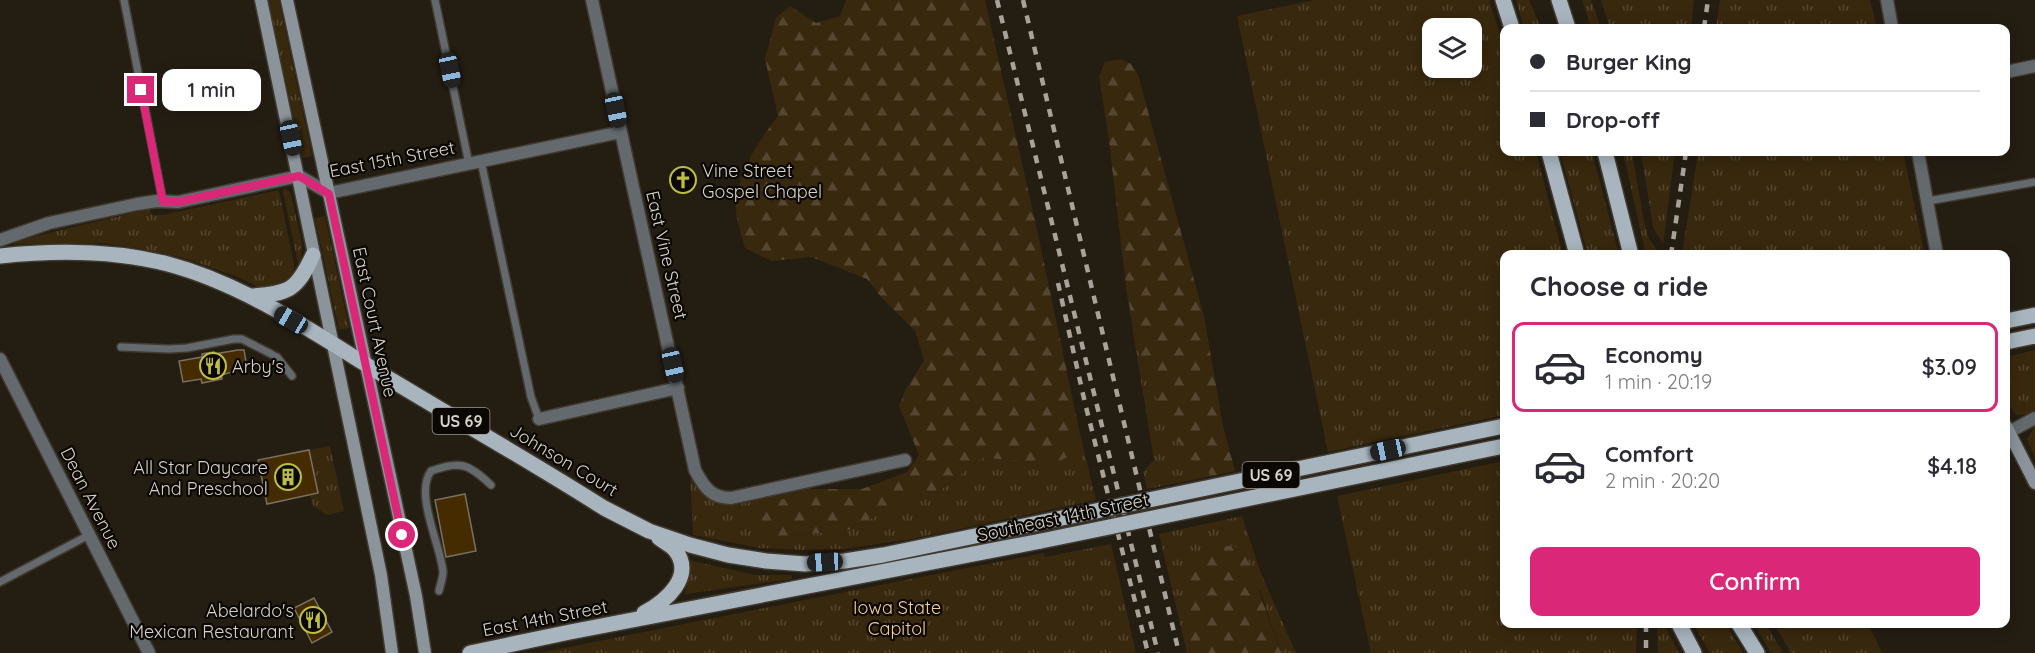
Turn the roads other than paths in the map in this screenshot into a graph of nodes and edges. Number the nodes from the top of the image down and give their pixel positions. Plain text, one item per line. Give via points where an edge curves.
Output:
1 (124, 0) edge
2 (261, 0) edge
3 (287, 0) edge
4 (435, 0) edge
5 (592, 0) edge
6 (1503, 0) edge
7 (1559, 0) edge
8 (1887, 0) edge
9 (1511, 24) edge
10 (1567, 24) edge
11 (1892, 24) edge
12 (2035, 66) edge
13 (2010, 71) edge
14 (621, 132) junction
15 (1550, 156) edge
16 (1606, 156) edge
17 (1919, 156) edge
18 (475, 163) junction
19 (299, 176) junction
20 (2035, 182) edge
21 (329, 194) junction
22 (1928, 201) junction
23 (163, 202) junction
24 (0, 240) edge
25 (1576, 250) edge
26 (1629, 250) edge
27 (1936, 250) edge
28 (313, 255) junction
29 (0, 256) edge
30 (251, 296) junction
31 (2030, 338) edge
32 (2010, 341) edge
33 (331, 343) junction
34 (121, 346) dead end
35 (0, 359) edge
36 (366, 365) junction
37 (292, 376) dead end
38 (678, 388) junction
39 (2035, 418) edge
40 (539, 419) joint
41 (1500, 427) edge
42 (2010, 428) edge
43 (2010, 435) edge
44 (1500, 447) edge
45 (905, 460) dead end
46 (2035, 483) edge
47 (491, 485) dead end
48 (649, 531) junction
49 (89, 535) junction
50 (0, 582) edge
51 (439, 591) dead end
52 (628, 622) junction
53 (1681, 628) edge
54 (1741, 628) edge
55 (149, 653) edge
56 (392, 653) edge
57 (424, 653) edge
58 (470, 653) edge
59 (1695, 653) edge
60 (1757, 653) edge

1 - 23 lane
2 - 19 street
3 - 21 street, East Court Avenue
4 - 18 lane
5 - 14 street, East Vine Street
6 - 9 main road
7 - 10 main road
8 - 11 street
12 - 13 street
14 - 18 street, East 15th Street
14 - 38 street, East Vine Street
15 - 25 main road
16 - 26 main road
17 - 22 street
18 - 21 street, East 15th Street
18 - 40 lane
19 - 21 street, East 15th Street
19 - 23 street
19 - 28 street
20 - 22 lane
21 - 36 street, East Court Avenue
22 - 27 street
23 - 24 street via 49,223
28 - 30 main road via 293,286 276,295
28 - 33 street
29 - 30 main road, Johnson Court / US 69 via 76,252 141,259 168,264
30 - 33 main road, Johnson Court / US 69
31 - 32 main road
33 - 36 main road, Johnson Court / US 69
33 - 56 street via 381,575
34 - 37 lane via 178,349 242,339 277,357
35 - 49 street, Dean Avenue
36 - 48 main road, Johnson Court / US 69
36 - 57 street, East Court Avenue via 416,596
38 - 40 street
38 - 45 street, East Vine Street via 695,470 710,493 722,498
39 - 42 street
41 - 48 main road, Southeast 14th Street / US 69, bridge via 844,561 766,561 728,555
43 - 46 street
44 - 52 main road, Southeast 14th Street / US 69, bridge
47 - 51 lane via 462,464 431,471 426,478 428,510 443,574
48 - 52 main road via 674,549 682,562 681,577 659,605
49 - 50 lane
49 - 55 street, Dean Avenue
52 - 58 main road, East 14th Street / US 69
53 - 59 main road
54 - 60 main road

